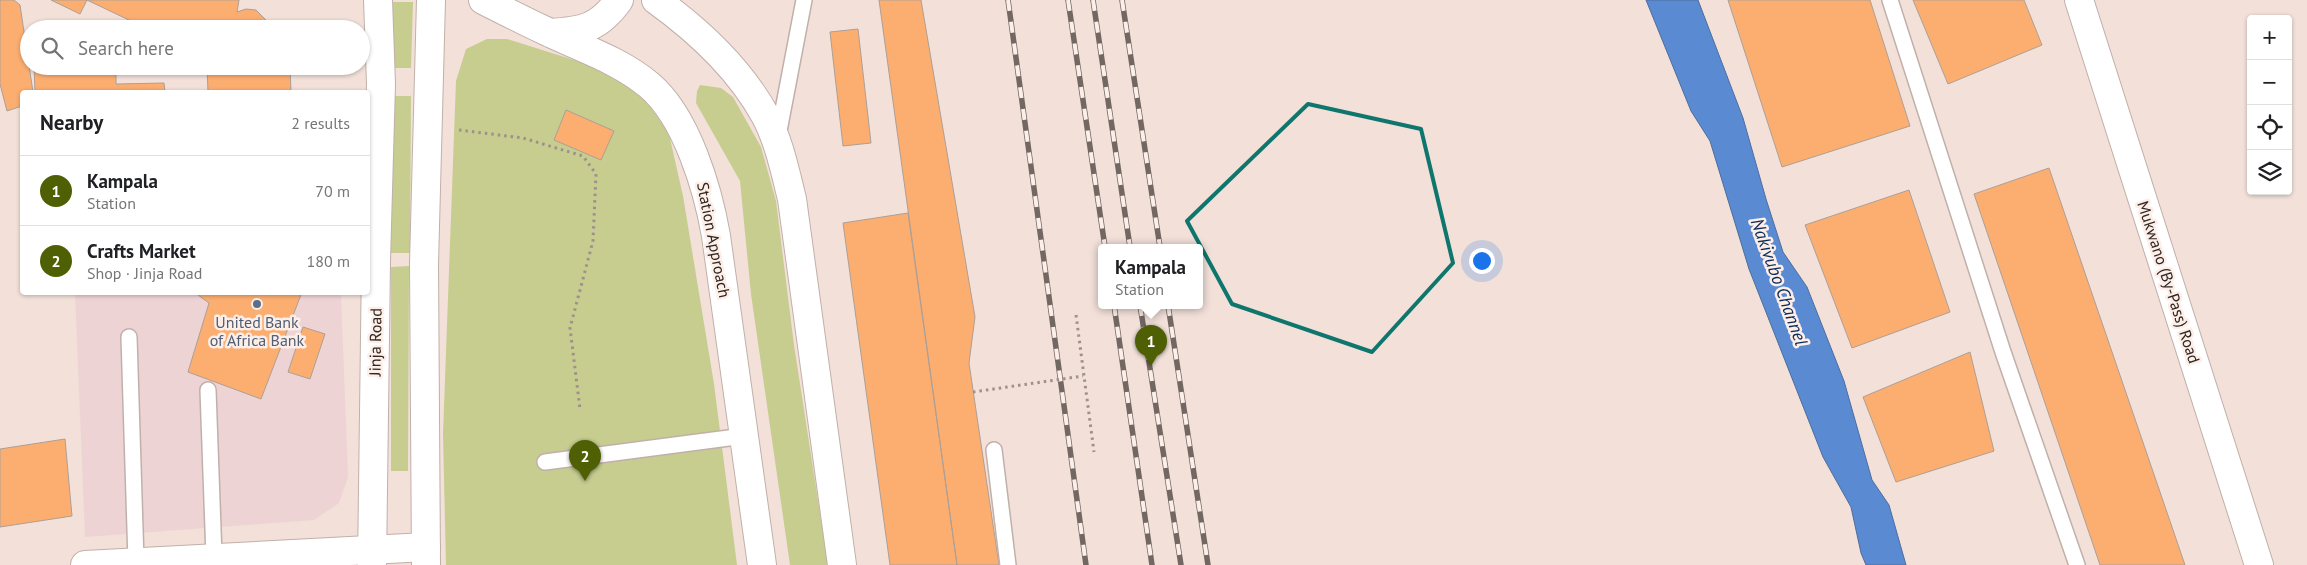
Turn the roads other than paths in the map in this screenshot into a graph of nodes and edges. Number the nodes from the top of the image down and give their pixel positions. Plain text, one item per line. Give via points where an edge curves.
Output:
1 (378, 0) edge
2 (431, 0) edge
3 (483, 0) edge
4 (619, 0) edge
5 (656, 0) edge
6 (804, 0) edge
7 (1890, 0) edge
8 (2079, 0) edge
9 (550, 33) junction
10 (777, 143) junction
11 (129, 337) dead end
12 (208, 390) dead end
13 (744, 436) junction
14 (994, 450) dead end
15 (545, 462) dead end
16 (2241, 508) junction
17 (426, 556) edge
18 (372, 557) edge
19 (222, 560) edge
20 (136, 561) junction
21 (85, 565) edge
22 (762, 565) edge
23 (842, 565) edge
24 (1008, 565) edge
25 (2077, 565) edge
26 (2259, 565) edge
27 (2272, 565) edge

1 - 18 main road, Jinja Road via 381,84
2 - 17 main road via 424,342
3 - 9 main road, Station Approach
4 - 9 main road via 602,21 592,27
5 - 10 main road via 696,30 723,58 766,116
6 - 10 lane
7 - 25 lane via 2003,352
8 - 16 main road, Mukwano (By-Pass) Road
9 - 13 main road, Station Approach via 606,57 651,86 683,132 705,183 710,205
10 - 23 main road via 792,199
11 - 20 lane
12 - 19 lane
13 - 15 lane
13 - 22 main road, Station Approach
14 - 24 lane
16 - 26 main road, Mukwano (By-Pass) Road
16 - 27 main road
17 - 18 main road
18 - 19 main road
19 - 20 main road
20 - 21 main road

